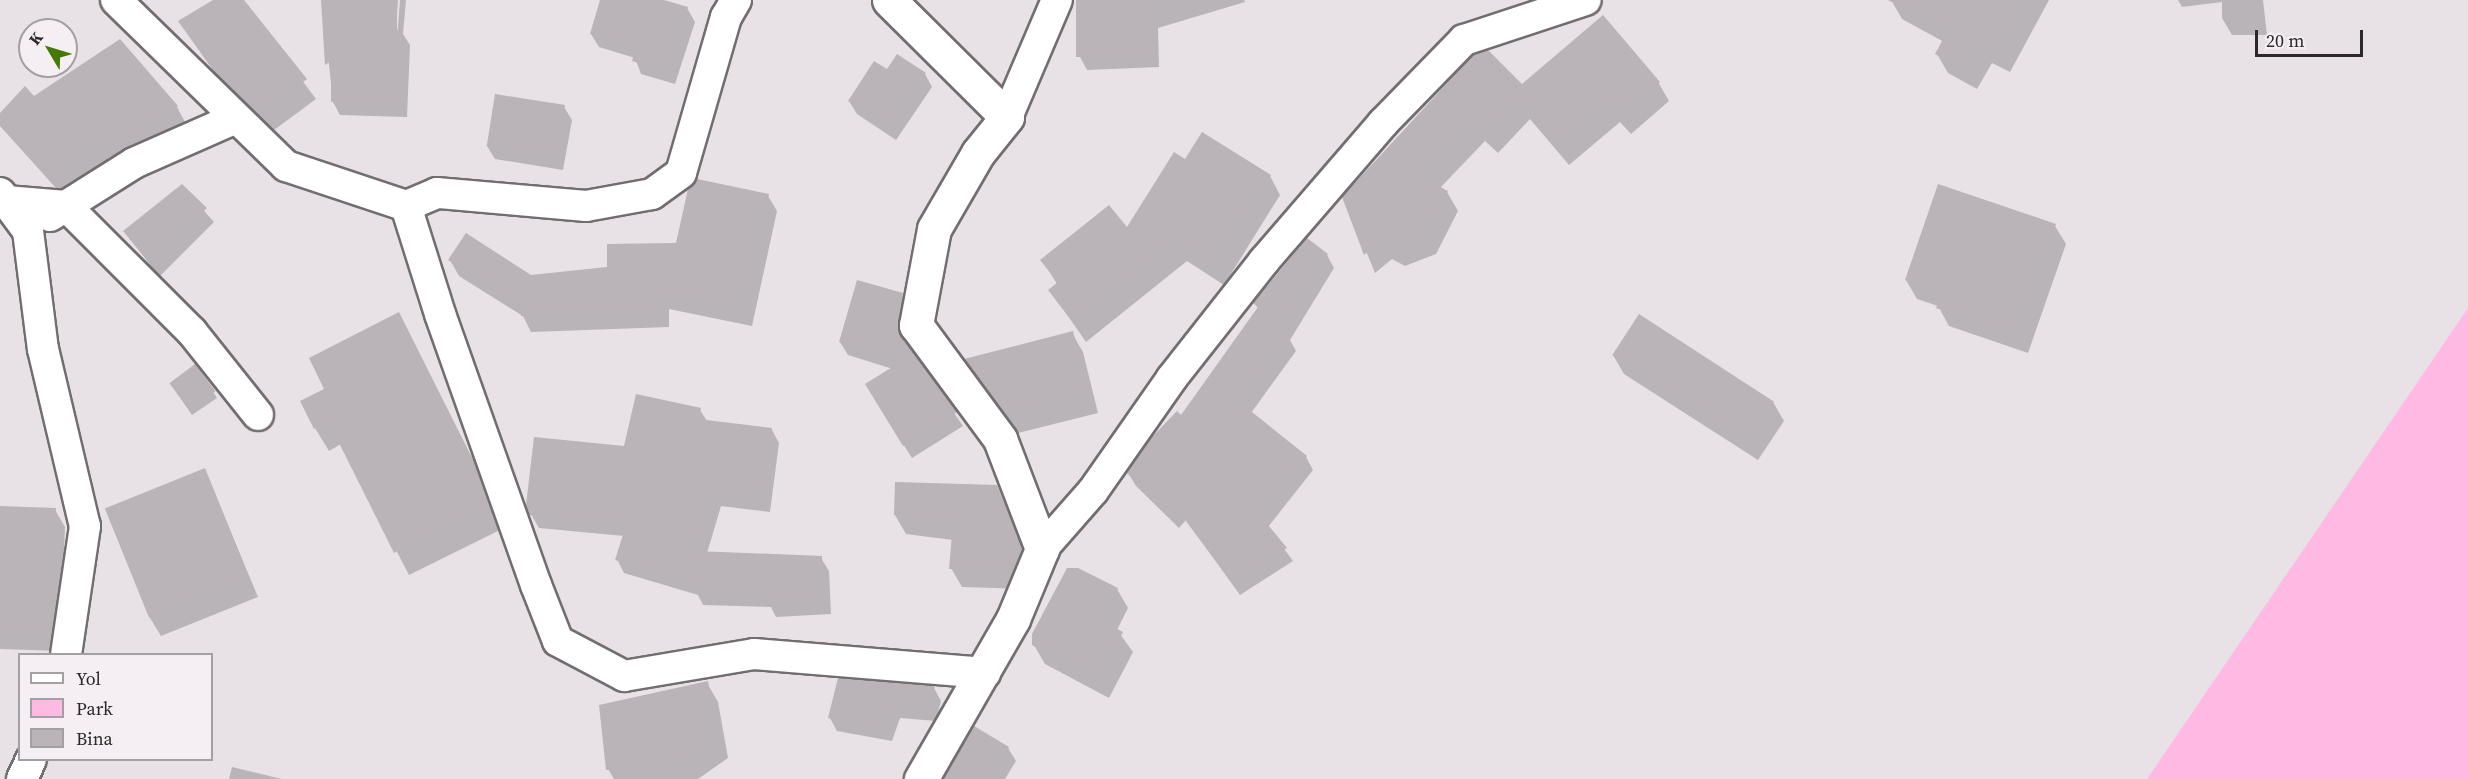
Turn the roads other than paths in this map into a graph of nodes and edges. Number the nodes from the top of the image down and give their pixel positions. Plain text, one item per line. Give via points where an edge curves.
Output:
1 (116, 0) edge
2 (736, 0) edge
3 (889, 0) edge
4 (1057, 0) edge
5 (1586, 0) edge
6 (1007, 117) junction
7 (236, 118) junction
8 (3, 197) edge
9 (66, 206) junction
10 (406, 206) junction
11 (28, 231) junction
12 (258, 415) dead end
13 (1042, 549) junction
14 (66, 653) edge
15 (985, 673) junction
16 (30, 761) edge
17 (22, 779) edge
18 (921, 779) edge

1 - 7 street
2 - 10 street via 726,17 681,173 652,194 586,206 437,193
3 - 6 street
4 - 6 street
5 - 13 street via 1464,40 1383,123 1264,261 1172,378 1093,491
6 - 13 street via 978,153 934,229 916,325 1000,439
7 - 9 street via 134,163
7 - 10 street via 286,166
8 - 9 street
8 - 11 street
9 - 11 street
9 - 12 street via 192,332
10 - 15 street via 440,314 558,641 624,676 754,654
11 - 14 street via 44,349 85,526
13 - 15 street
15 - 18 street
16 - 17 street

